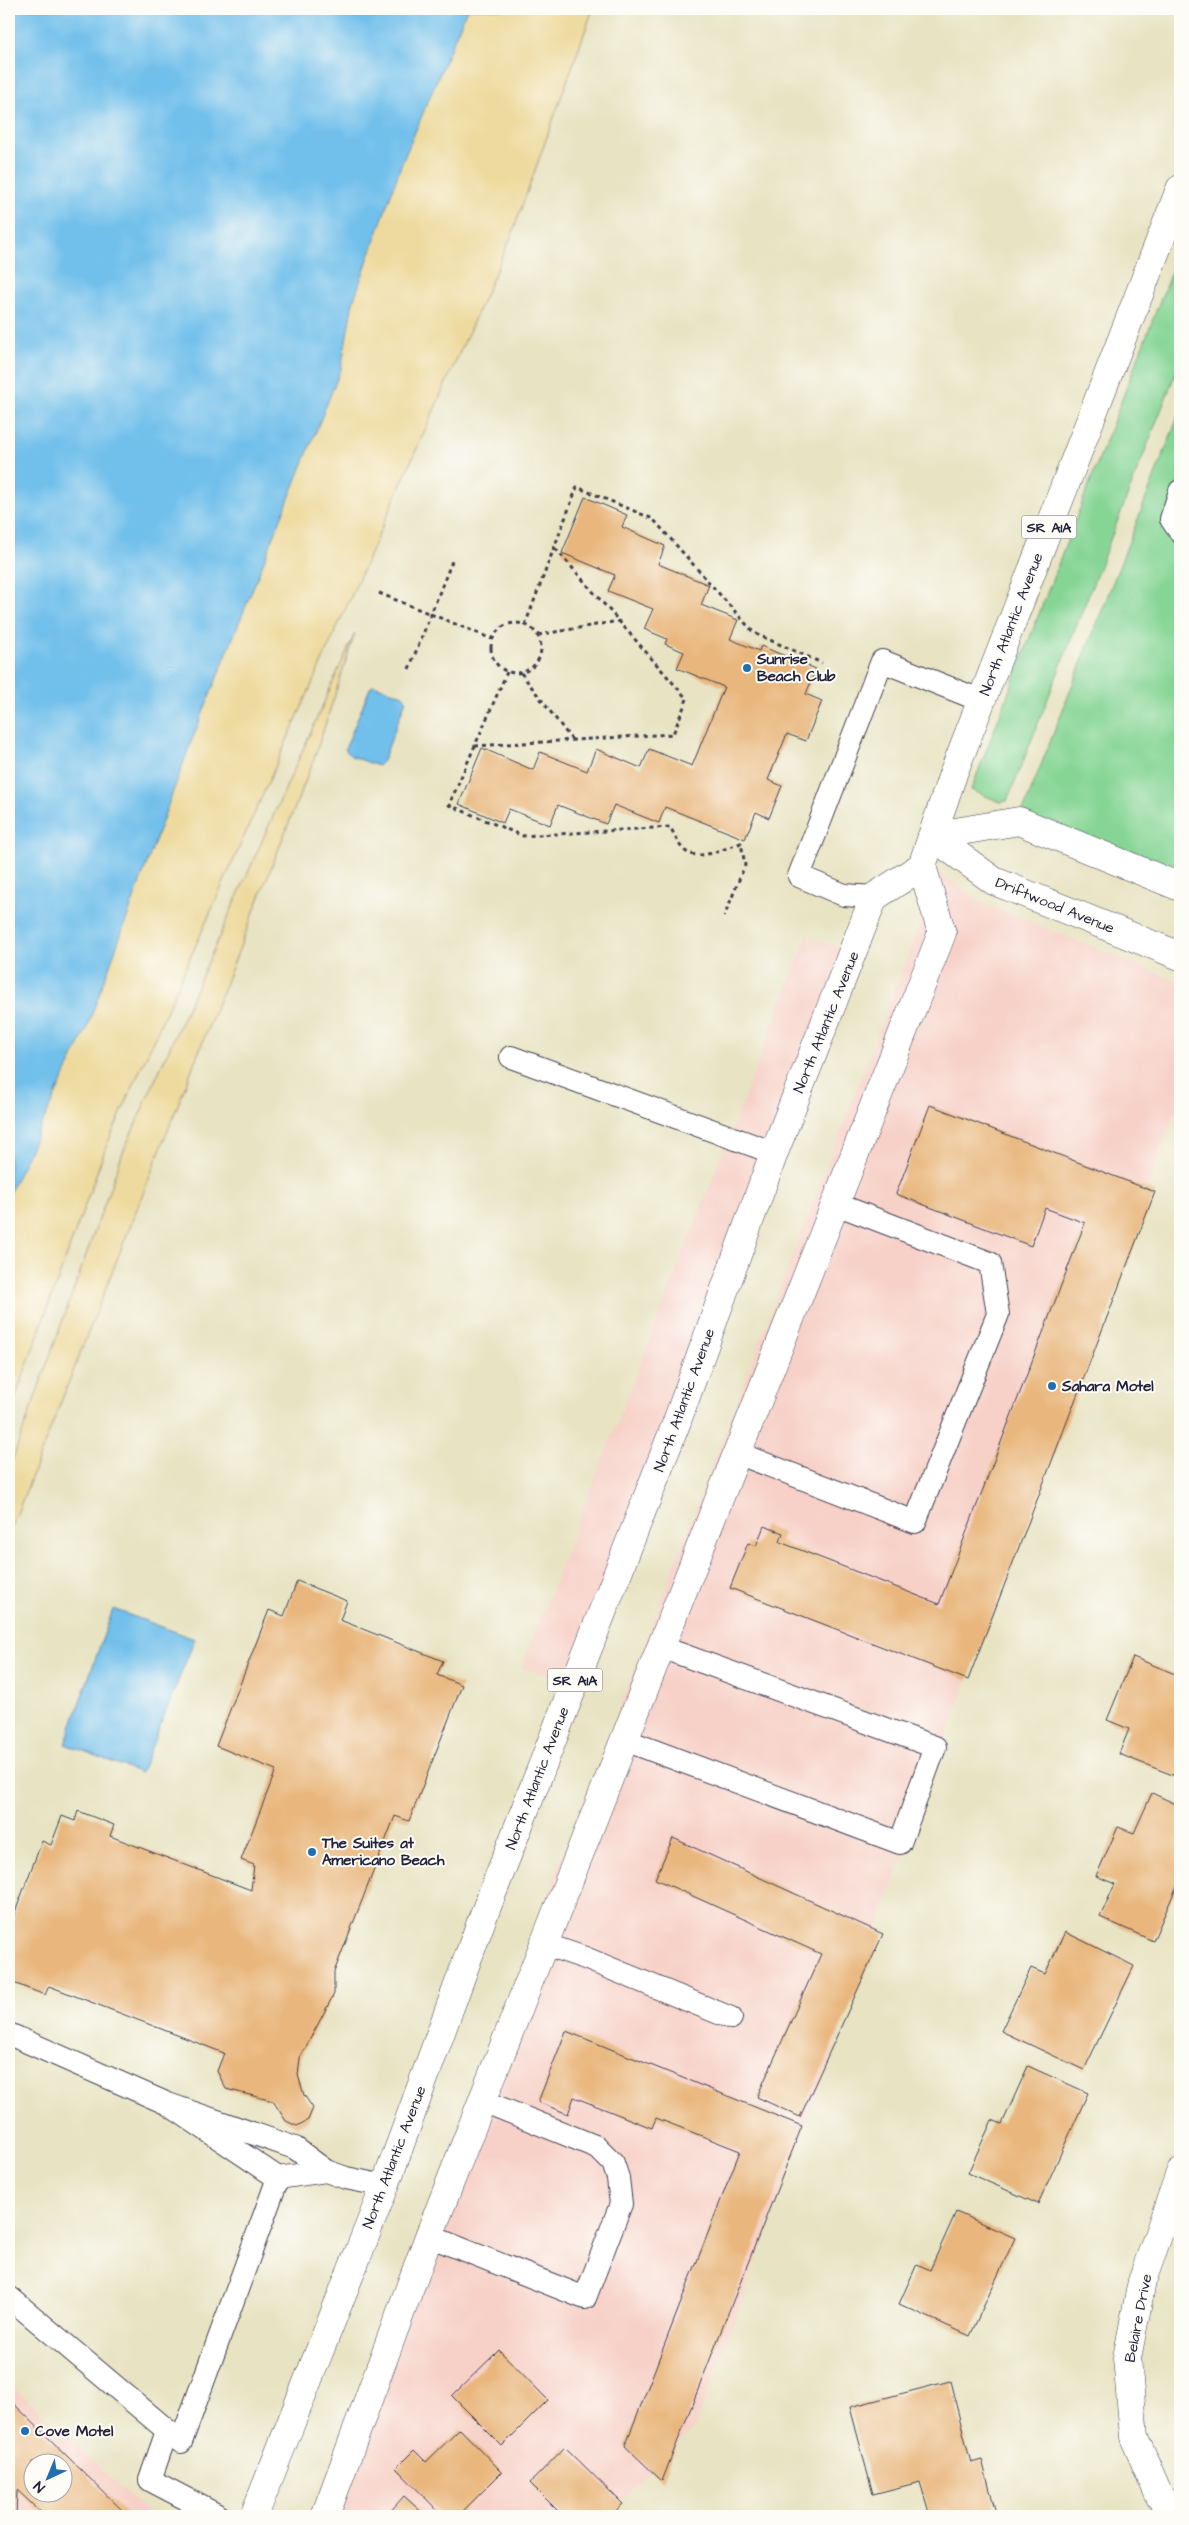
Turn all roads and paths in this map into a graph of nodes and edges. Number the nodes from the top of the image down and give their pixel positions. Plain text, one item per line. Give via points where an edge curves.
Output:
1 (1180, 189) edge
2 (1180, 491) edge
3 (1180, 532) edge
4 (555, 547) junction
5 (452, 561) dead end
6 (379, 593) dead end
7 (431, 614) junction
8 (619, 621) junction
9 (525, 625) junction
10 (538, 635) junction
11 (492, 639) junction
12 (822, 662) dead end
13 (409, 669) dead end
14 (507, 672) junction
15 (521, 673) junction
16 (982, 701) junction
17 (572, 740) junction
18 (475, 746) junction
19 (932, 836) junction
20 (922, 866) junction
21 (1180, 887) edge
22 (874, 897) junction
23 (724, 917) dead end
24 (1180, 956) edge
25 (511, 1057) dead end
26 (774, 1153) junction
27 (836, 1204) junction
28 (737, 1453) junction
29 (661, 1646) junction
30 (625, 1740) junction
31 (544, 1944) junction
32 (731, 2018) dead end
33 (9, 2034) edge
34 (482, 2101) junction
35 (168, 2104) junction
36 (326, 2171) junction
37 (1180, 2173) edge
38 (278, 2178) junction
39 (385, 2186) junction
40 (429, 2236) junction
41 (9, 2297) edge
42 (167, 2431) junction
43 (219, 2516) edge
44 (254, 2516) edge
45 (325, 2516) edge
46 (1177, 2516) edge

1 - 16 main road, North Atlantic Avenue / SR A1A
2 - 3 lane via 1171,519
4 - 8 path
4 - 9 path
4 - 12 path via 578,487 653,519 754,633
5 - 7 path
6 - 7 path
7 - 11 path
7 - 13 path
8 - 10 path
8 - 17 path via 687,699 673,734
9 - 10 path
9 - 11 path via 505,625
10 - 15 path via 540,654 530,669
11 - 14 path via 492,659
14 - 15 path
14 - 18 path
15 - 17 path
16 - 19 main road, North Atlantic Avenue / SR A1A
16 - 22 lane via 882,661 798,876 844,895
17 - 18 path
18 - 23 path via 449,805 523,836 670,827 682,849 694,855 742,843 745,865
19 - 20 main road, North Atlantic Avenue / SR A1A
19 - 21 main road via 1019,821
19 - 24 main road, Driftwood Avenue via 994,881
20 - 22 main road
20 - 27 main road via 942,933
22 - 26 main road, North Atlantic Avenue / SR A1A
25 - 26 lane
26 - 39 main road, North Atlantic Avenue / SR A1A via 676,1424 480,1922
27 - 28 main road
27 - 28 lane via 990,1263 998,1314 915,1522
28 - 29 main road
29 - 30 main road
29 - 30 lane via 935,1747 900,1843
30 - 31 main road
31 - 32 lane
31 - 34 main road
33 - 35 lane
34 - 40 main road
34 - 40 lane via 597,2147 612,2162 618,2178 621,2204 585,2298
35 - 36 lane via 294,2148
35 - 38 lane
36 - 38 lane
36 - 39 lane
37 - 46 main road, Belaire Drive via 1142,2281 1127,2358 1134,2437 1160,2497
38 - 42 lane via 181,2442
39 - 44 main road, North Atlantic Avenue / SR A1A
40 - 45 main road
41 - 42 lane
42 - 43 lane via 150,2480

